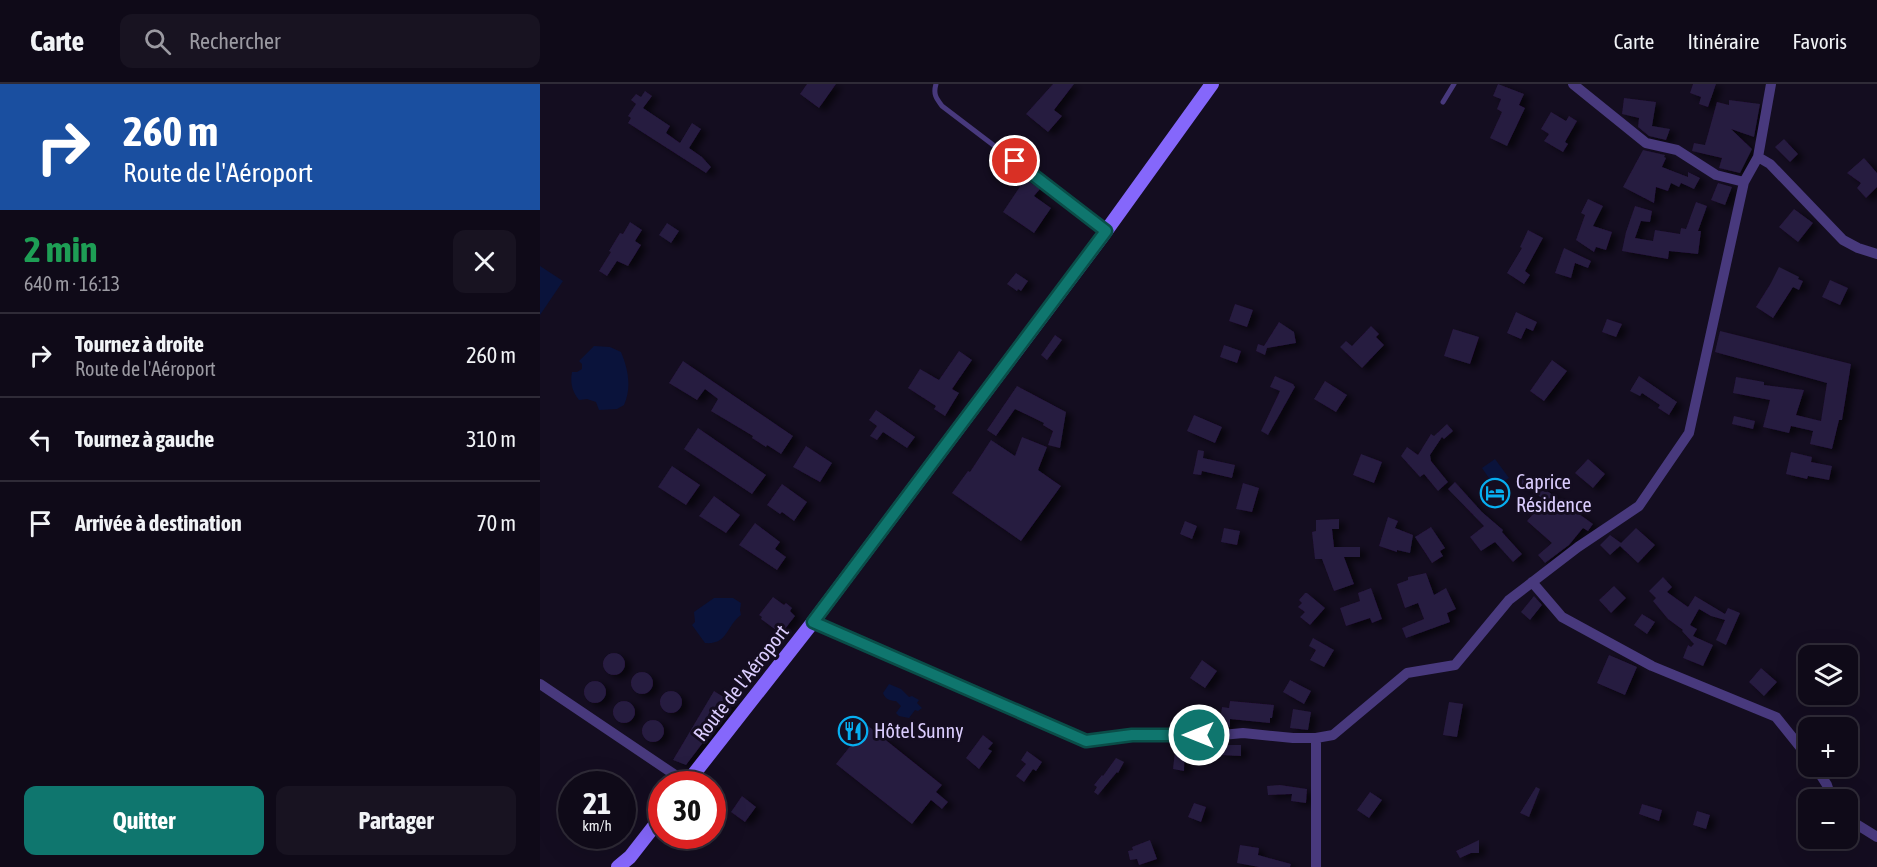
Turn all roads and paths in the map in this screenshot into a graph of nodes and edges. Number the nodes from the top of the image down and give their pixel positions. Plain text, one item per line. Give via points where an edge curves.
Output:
1 (936, 84) edge
2 (1212, 84) edge
3 (1454, 84) edge
4 (1573, 84) edge
5 (1771, 84) edge
6 (1443, 102) dead end
7 (1758, 157) junction
8 (1744, 182) junction
9 (1106, 231) junction
10 (1877, 254) edge
11 (1532, 582) junction
12 (813, 622) junction
13 (540, 684) edge
14 (1316, 738) junction
15 (1798, 744) edge
16 (668, 771) edge
17 (697, 771) edge
18 (1858, 825) edge
19 (648, 834) edge
20 (1877, 837) edge
21 (618, 867) edge
22 (1316, 867) edge

1 - 9 lane via 935,98 942,106
2 - 9 main road, Route de l'Aéroport
3 - 6 lane
4 - 8 street via 1646,143 1677,150 1716,175
5 - 7 street
7 - 8 street
7 - 10 street via 1786,179 1843,240
8 - 11 street via 1689,433 1639,506
9 - 12 main road, Route de l'Aéroport
11 - 14 street via 1509,600 1455,665 1407,673 1333,735
11 - 15 street via 1562,617 1652,666 1776,717
12 - 14 street via 1086,741 1132,735 1243,733
12 - 17 main road, Route de l'Aéroport
13 - 16 street
14 - 22 street
18 - 20 street
19 - 21 main road

